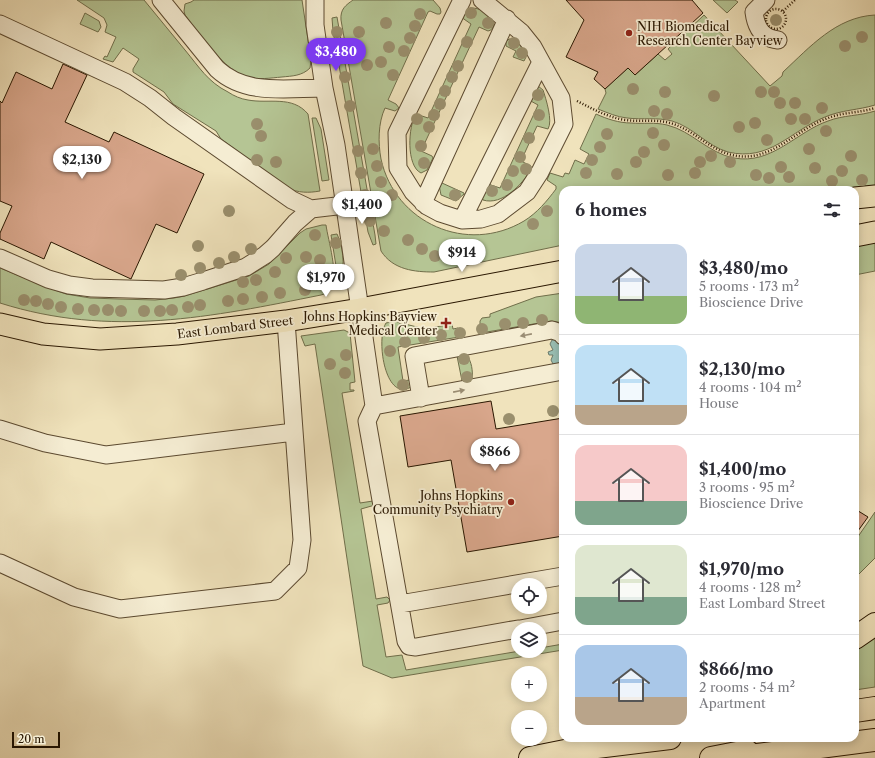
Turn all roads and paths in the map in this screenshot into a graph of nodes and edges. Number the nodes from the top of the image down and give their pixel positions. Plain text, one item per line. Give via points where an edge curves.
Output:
1 (315, 0) edge
2 (462, 0) edge
3 (482, 0) edge
4 (766, 0) edge
5 (795, 0) edge
6 (167, 2) edge
7 (783, 11) junction
8 (507, 19) junction
9 (0, 24) edge
10 (778, 40) dead end
11 (541, 62) junction
12 (324, 88) junction
13 (573, 99) dead end
14 (875, 108) edge
15 (875, 196) edge
16 (859, 198) edge
17 (424, 203) junction
18 (345, 205) junction
19 (312, 209) junction
20 (462, 220) junction
21 (875, 232) edge
22 (859, 235) edge
23 (0, 258) edge
24 (559, 272) edge
25 (360, 310) junction
26 (286, 321) junction
27 (0, 324) edge
28 (559, 333) edge
29 (559, 373) edge
30 (421, 398) junction
31 (374, 406) junction
32 (0, 429) edge
33 (294, 432) junction
34 (0, 563) edge
35 (559, 577) edge
36 (400, 604) junction
37 (559, 622) edge
38 (547, 624) edge
39 (875, 624) edge
40 (511, 630) edge
41 (859, 635) edge
42 (875, 708) edge
43 (859, 711) edge
44 (875, 729) edge
45 (859, 731) edge
46 (875, 740) edge
47 (589, 742) edge
48 (638, 742) edge
49 (800, 742) edge
50 (565, 751) junction
51 (530, 758) edge
52 (711, 758) edge
53 (734, 758) edge

1 - 12 street via 315,25
2 - 17 street via 397,133 398,168 412,192
3 - 8 street
4 - 10 street via 754,12 757,26 766,36
5 - 7 path
6 - 12 street via 227,78 252,87
7 - 7 path via 774,9 767,14 769,27 782,28 786,20
8 - 11 street via 533,47
8 - 17 street
9 - 19 street via 125,82 292,200
11 - 20 street
11 - 20 street via 561,98 564,124 540,172 527,192 498,214 481,219
12 - 18 street
13 - 14 path via 614,118 670,123 722,152 746,156 772,151 805,129 828,118
15 - 16 main road
17 - 20 street via 440,213
18 - 19 street
18 - 25 street
19 - 23 street via 295,223 273,248 256,261 231,273 164,290 69,285 48,279
21 - 22 main road
24 - 25 main road, East Lombard Street
25 - 26 main road, East Lombard Street
25 - 31 street
26 - 27 main road, East Lombard Street via 177,334 100,339 43,334
26 - 33 street
28 -> 30 street via 552,330 414,356
30 -> 29 street
30 - 31 street
31 - 36 street via 367,421
32 - 33 street via 45,443 106,455
33 - 34 street via 302,540 298,568 275,591 120,609 74,596
35 - 36 street
36 - 40 street via 409,646 416,647
37 - 38 street
39 - 41 highway
42 - 43 highway
44 - 45 highway
46 - 53 highway
47 - 50 highway
48 - 50 highway
49 - 52 highway
50 - 51 highway

